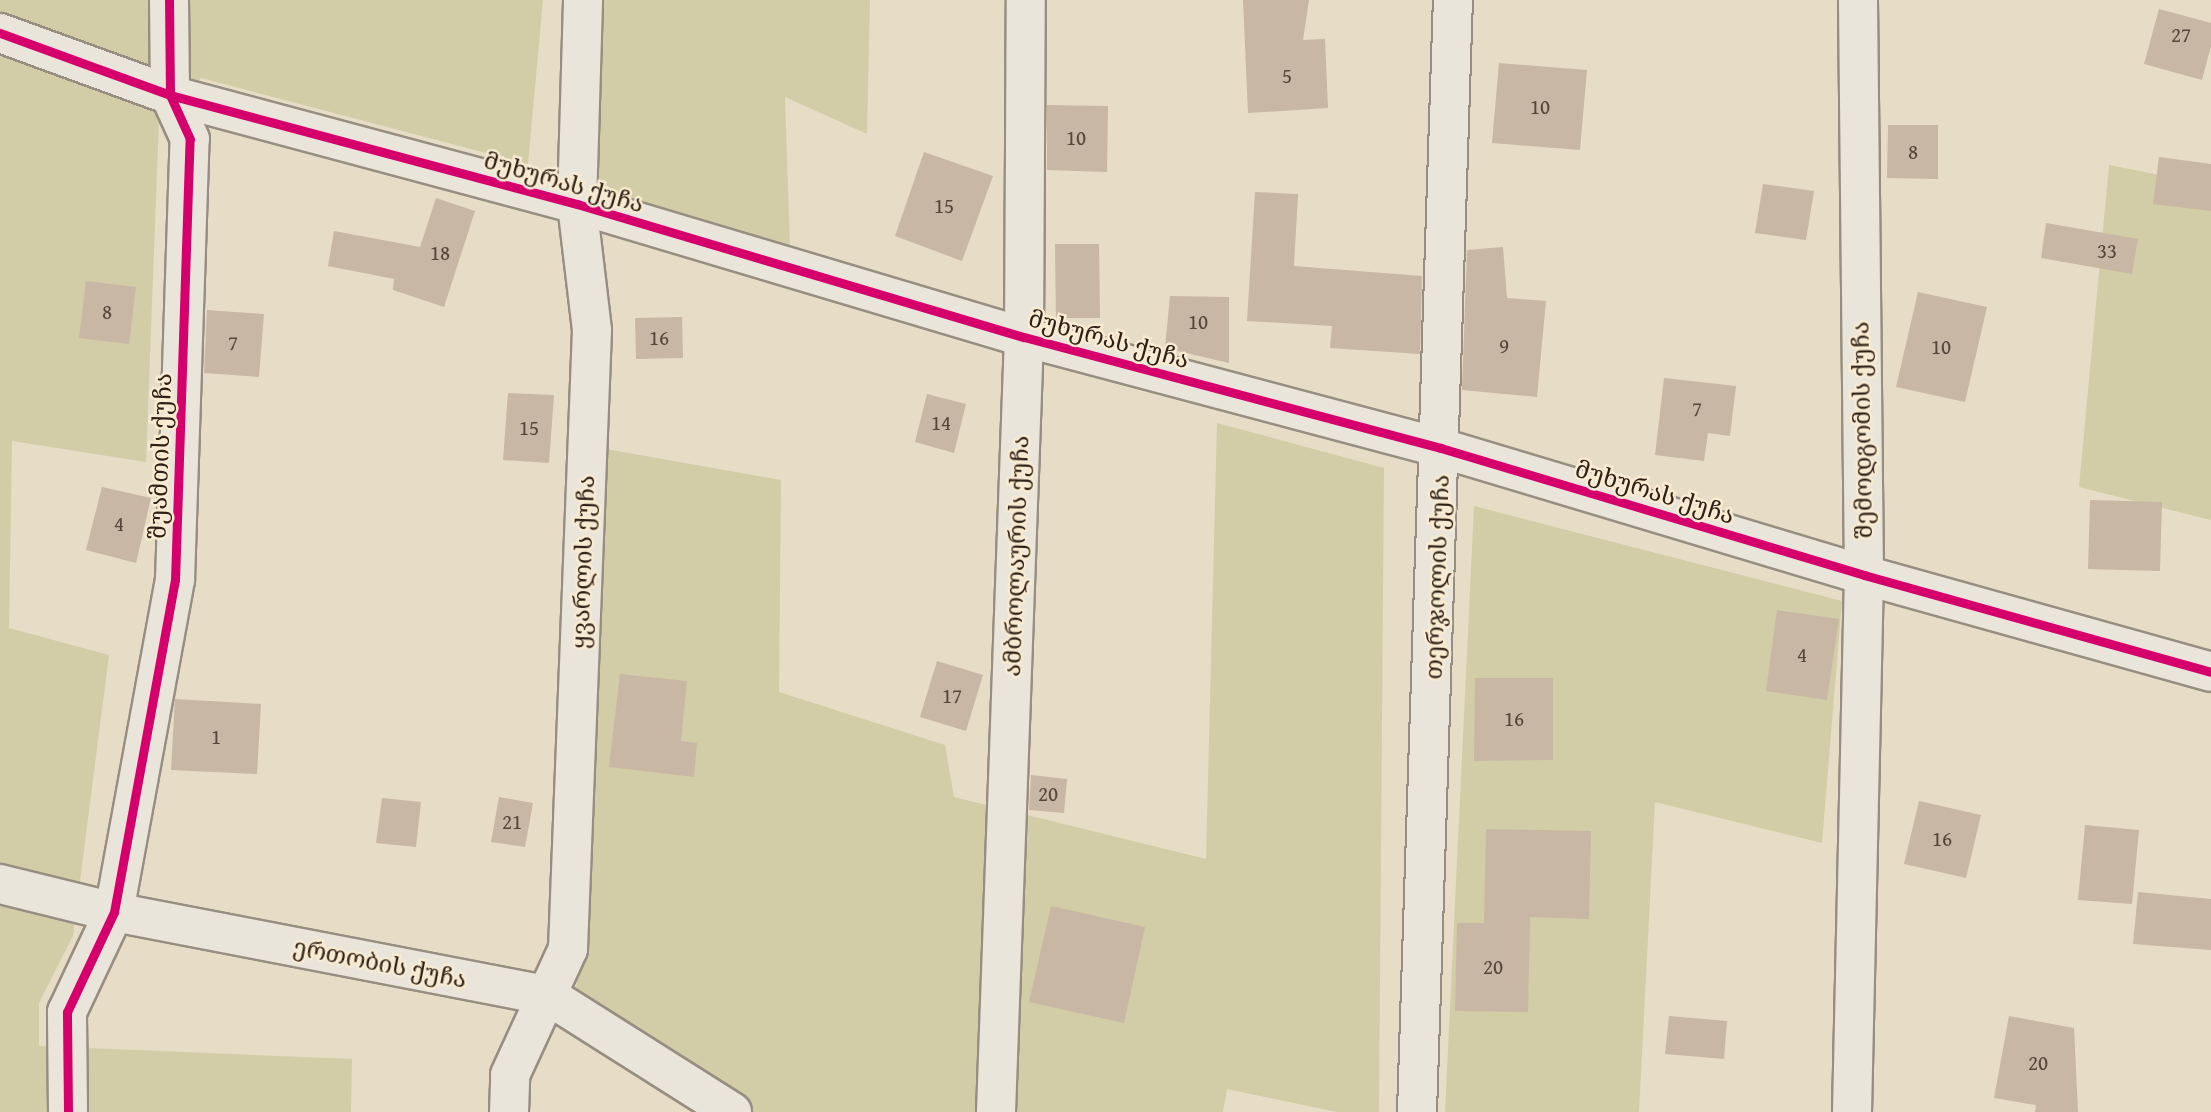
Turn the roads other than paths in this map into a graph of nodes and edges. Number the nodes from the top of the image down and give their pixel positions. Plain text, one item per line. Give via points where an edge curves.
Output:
1 (169, 0) edge
2 (583, 0) edge
3 (1026, 0) edge
4 (1452, 0) edge
5 (1858, 0) edge
6 (0, 33) edge
7 (170, 95) junction
8 (577, 204) junction
9 (1024, 337) junction
10 (1441, 448) junction
11 (1864, 575) junction
12 (2211, 672) edge
13 (0, 884) edge
14 (114, 912) junction
15 (547, 995) junction
16 (68, 1112) edge
17 (509, 1112) edge
18 (732, 1112) edge
19 (996, 1112) edge
20 (1417, 1112) edge
21 (1852, 1112) edge

1 - 7 street, შუამთის ქუჩა
2 - 8 street, ყვარლის ქუჩა
3 - 9 street, ამბროლაურის ქუჩა
4 - 10 street, თერჯოლის ქუჩა
5 - 11 street, შემოდგომის ქუჩა
6 - 7 street, მუხურას ქუჩა
7 - 8 street, მუხურას ქუჩა
7 - 14 street, შუამთის ქუჩა via 190,139 175,580
8 - 9 street, მუხურას ქუჩა
8 - 15 street, ყვარლის ქუჩა via 592,330 568,949
9 - 10 street, მუხურას ქუჩა
9 - 19 street, ამბროლაურის ქუჩა
10 - 11 street, მუხურას ქუჩა
10 - 20 street, თერჯოლის ქუჩა
11 - 12 street, მუხურას ქუჩა
11 - 21 street, შემოდგომის ქუჩა
13 - 14 street, ერთობის ქუჩა
14 - 15 street, ერთობის ქუჩა
14 - 16 street, შუამთის ქუჩა via 67,1012
15 - 17 street, ყვარლის ქუჩა via 510,1074
15 - 18 street, ერთობის ქუჩა

